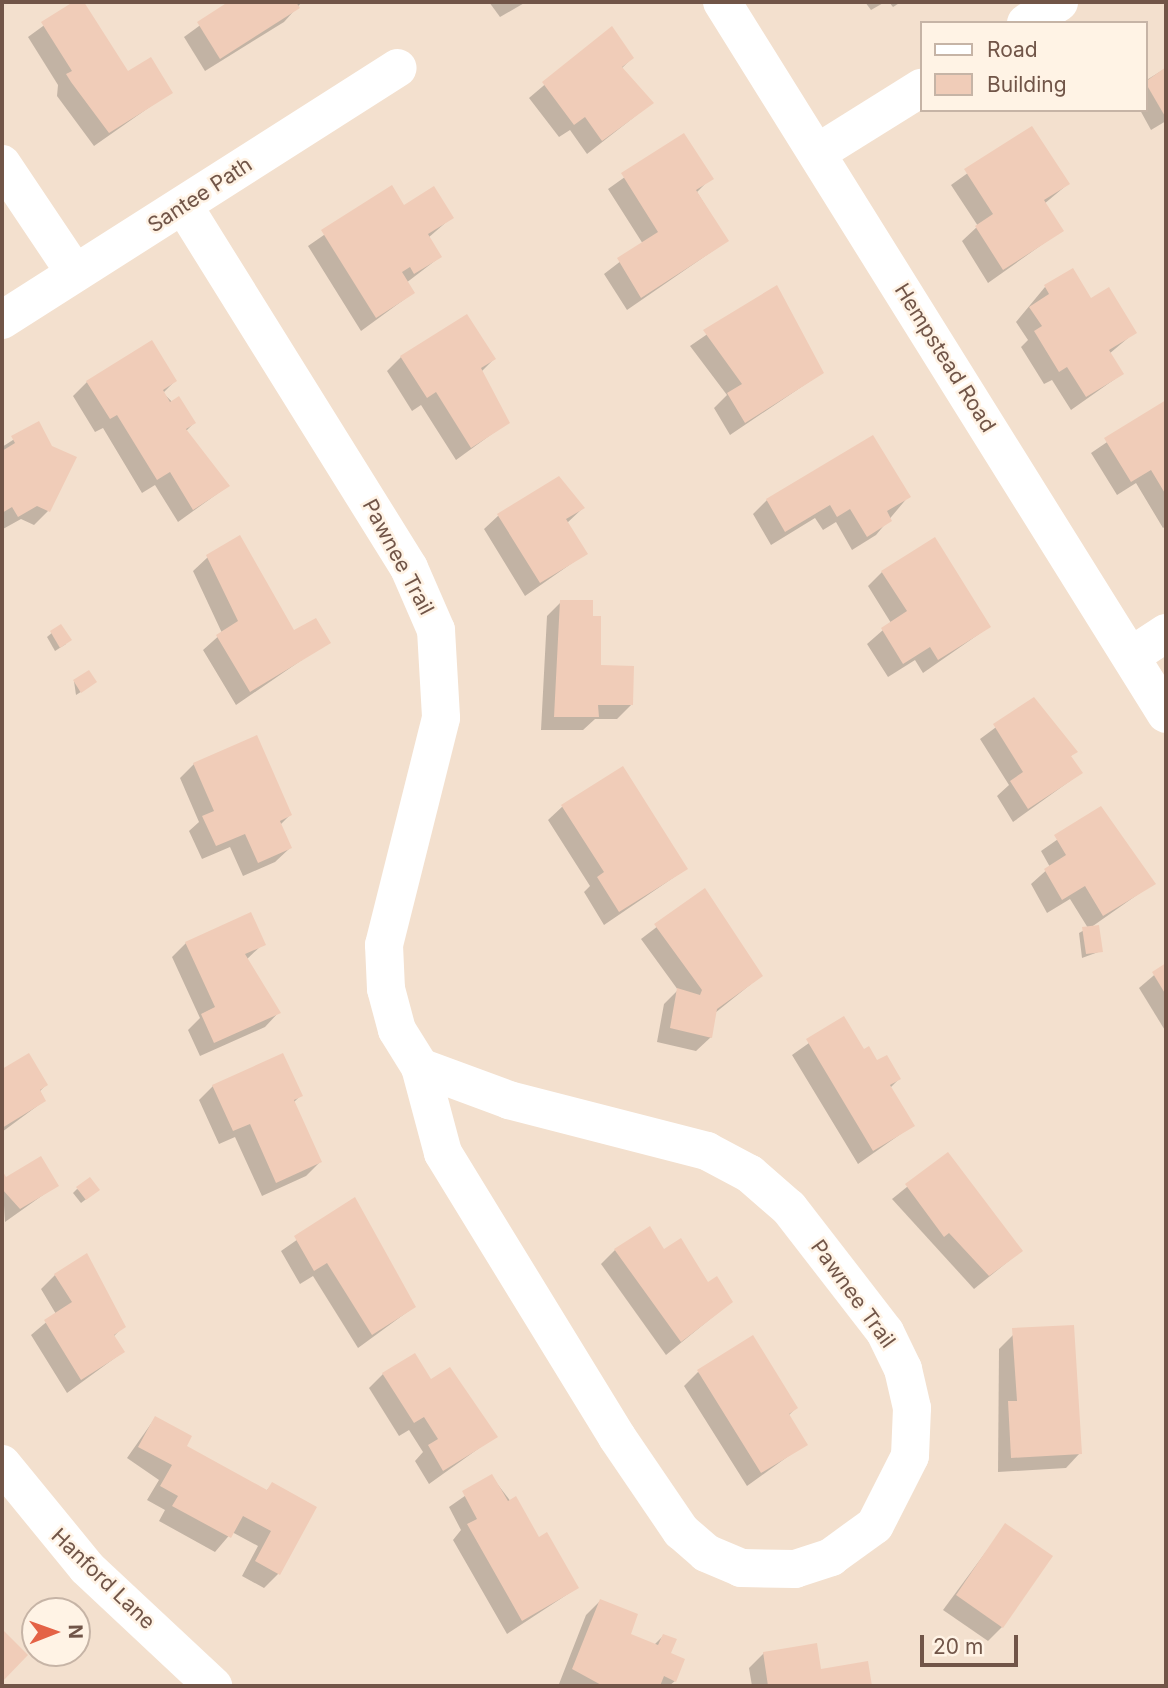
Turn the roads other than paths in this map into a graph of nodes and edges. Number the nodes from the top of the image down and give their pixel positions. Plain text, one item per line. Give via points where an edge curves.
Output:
1 (722, 2) edge
2 (1059, 2) edge
3 (1029, 21) edge
4 (398, 68) dead end
5 (920, 89) edge
6 (817, 153) junction
7 (2, 164) edge
8 (185, 208) junction
9 (75, 273) junction
10 (2, 320) edge
11 (1166, 634) edge
12 (1131, 656) junction
13 (1166, 714) edge
14 (420, 1068) junction
15 (2, 1464) edge
16 (213, 1686) edge

1 - 6 street, Hempstead Road
2 - 3 street
4 - 8 street, Santee Path
5 - 6 street
6 - 12 street, Hempstead Road
7 - 9 street
8 - 9 street, Santee Path
8 - 14 street, Pawnee Trail via 402,556 436,630 441,718 384,945 386,989 397,1030
9 - 10 street, Santee Path
11 - 12 street
12 - 13 street, Hempstead Road
14 - 14 street, Pawnee Trail via 443,1153 681,1531 706,1553 760,1571 831,1557 874,1525 910,1456 912,1408 904,1369 885,1332 789,1208 750,1174 707,1151 509,1100
15 - 16 street, Hanford Lane via 87,1568

